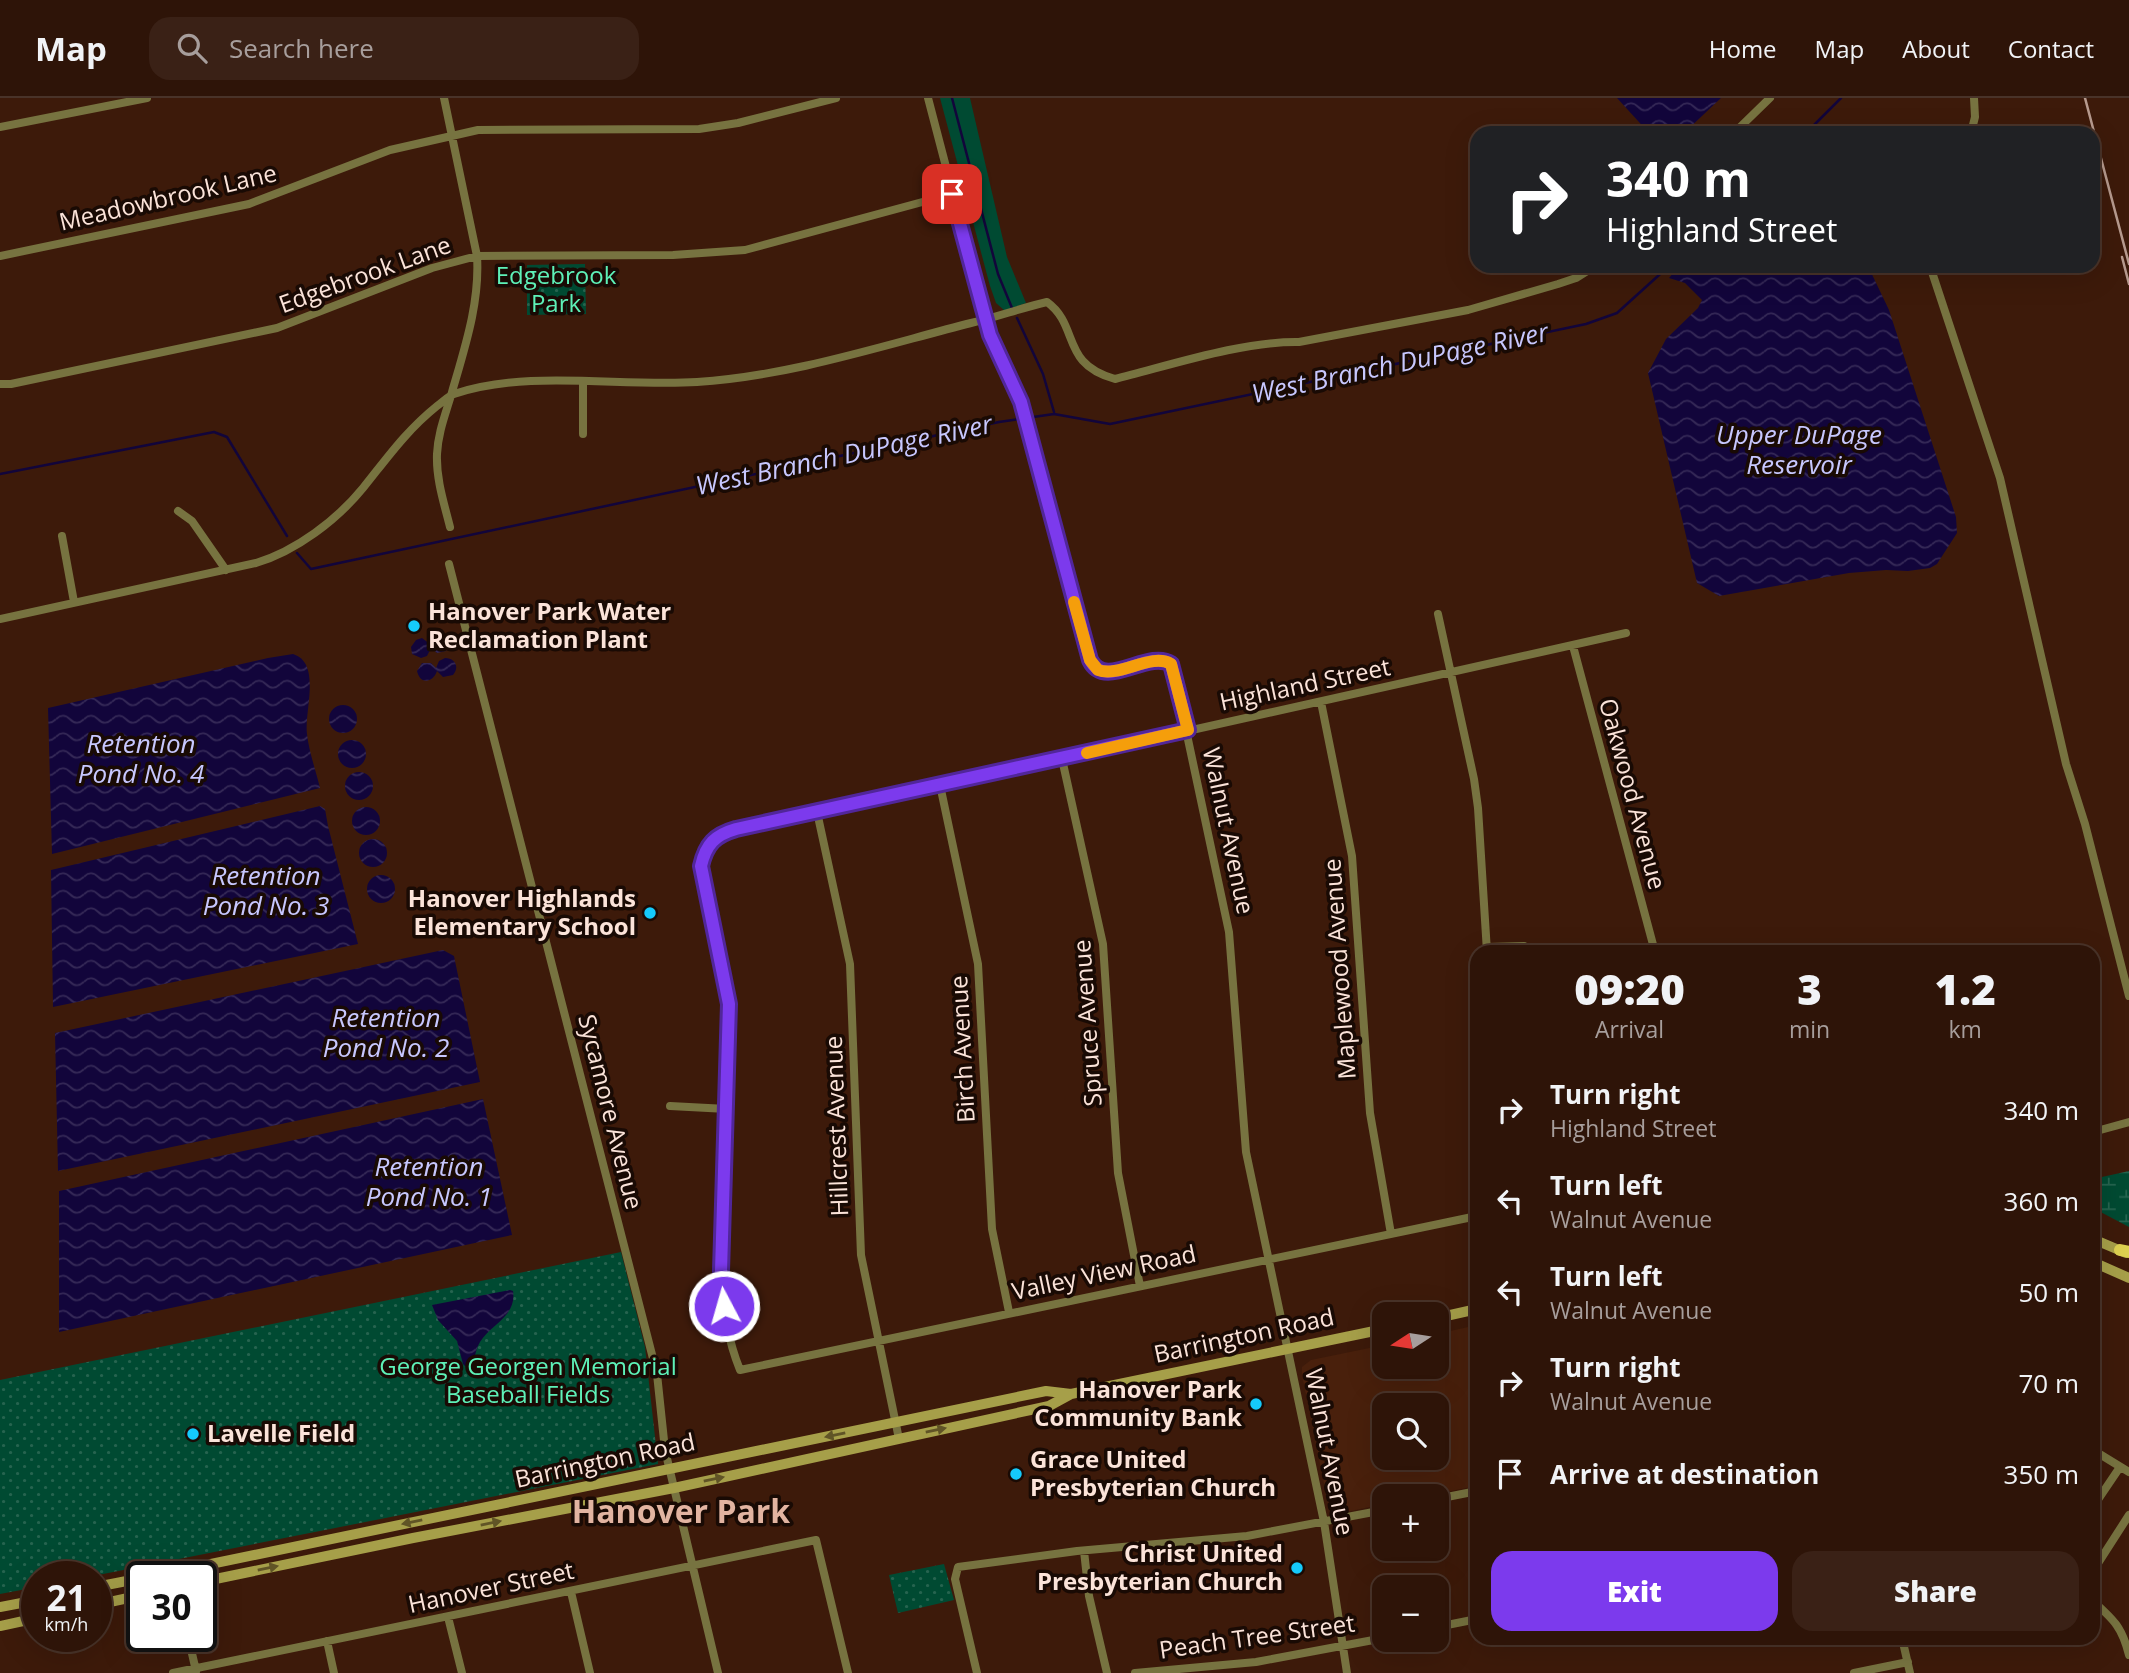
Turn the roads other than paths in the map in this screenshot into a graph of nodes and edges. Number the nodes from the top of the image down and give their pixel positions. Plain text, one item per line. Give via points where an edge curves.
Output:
1 (147, 98) edge
2 (444, 98) edge
3 (836, 98) edge
4 (928, 98) edge
5 (1770, 98) edge
6 (1974, 98) edge
7 (1741, 126) edge
8 (1973, 126) edge
9 (0, 127) edge
10 (452, 135) junction
11 (952, 194) junction
12 (0, 256) edge
13 (478, 256) junction
14 (1584, 273) edge
15 (1932, 273) edge
16 (986, 320) junction
17 (583, 382) junction
18 (0, 384) edge
19 (452, 395) junction
20 (583, 434) dead end
21 (178, 512) dead end
22 (450, 527) dead end
23 (62, 536) dead end
24 (449, 564) dead end
25 (226, 570) junction
26 (75, 602) junction
27 (1438, 614) dead end
28 (0, 619) edge
29 (1626, 633) dead end
30 (1573, 646) junction
31 (1450, 673) junction
32 (1321, 702) junction
33 (1188, 730) junction
34 (1062, 759) junction
35 (940, 785) junction
36 (817, 812) junction
37 (1487, 945) edge
38 (1652, 945) edge
39 (2129, 996) edge
40 (670, 1106) dead end
41 (727, 1109) junction
42 (2129, 1122) edge
43 (2100, 1130) edge
44 (1470, 1217) edge
45 (1391, 1234) junction
46 (2100, 1242) edge
47 (2126, 1252) edge
48 (1268, 1259) junction
49 (2100, 1265) edge
50 (2129, 1278) edge
51 (1140, 1286) junction
52 (1470, 1311) edge
53 (1009, 1312) junction
54 (1449, 1315) edge
55 (1372, 1332) edge
56 (878, 1340) junction
57 (1288, 1349) junction
58 (1071, 1394) junction
59 (894, 1423) junction
60 (899, 1438) junction
61 (2100, 1454) edge
62 (2120, 1466) junction
63 (670, 1469) junction
64 (2129, 1472) edge
65 (674, 1488) junction
66 (1470, 1492) edge
67 (2100, 1496) edge
68 (1449, 1497) edge
69 (1372, 1512) edge
70 (2129, 1515) edge
71 (1324, 1522) junction
72 (1084, 1551) junction
73 (2100, 1560) edge
74 (217, 1565) edge
75 (692, 1565) junction
76 (217, 1579) edge
77 (571, 1592) junction
78 (21, 1603) edge
79 (0, 1607) edge
80 (2100, 1607) edge
81 (448, 1617) junction
82 (1470, 1620) edge
83 (21, 1621) edge
84 (1449, 1625) edge
85 (0, 1626) edge
86 (1372, 1640) edge
87 (327, 1641) junction
88 (1904, 1645) edge
89 (1343, 1646) junction
90 (192, 1652) edge
91 (2129, 1655) edge
92 (1908, 1662) junction
93 (196, 1671) edge
94 (173, 1673) edge
95 (334, 1673) edge
96 (461, 1673) edge
97 (590, 1673) edge
98 (719, 1673) edge
99 (848, 1673) edge
100 (977, 1673) edge
101 (1107, 1673) edge
102 (1135, 1673) edge
103 (1347, 1673) edge
104 (1854, 1673) edge
105 (1910, 1673) edge

1 - 9 street
2 - 10 street
3 - 10 street, Meadowbrook Lane via 699,129 478,130
4 - 11 street, Walnut Avenue
5 - 7 street
6 - 8 street
10 - 12 street, Meadowbrook Lane via 390,150 249,204
10 - 13 street
11 - 13 street, Edgebrook Lane via 745,250
11 - 16 street, Walnut Avenue
13 - 18 street, Edgebrook Lane via 432,268 277,328
13 - 19 street via 475,303
14 - 16 street via 1468,310 1299,342 1259,345 1115,379 1085,365 1055,308 1047,302
15 - 39 street via 2000,478 2066,764
16 - 17 street via 785,370 697,382
16 - 33 street, Walnut Avenue via 1021,402 1092,664 1103,672 1161,660 1171,664
17 - 19 street via 511,383
17 - 20 street
19 - 22 street via 437,451 438,478
19 - 25 street via 416,423 332,519 279,554
21 - 25 street via 192,522
23 - 26 street
24 - 63 street, Sycamore Avenue via 657,1374
25 - 26 street
26 - 28 street
27 - 31 street
29 - 30 street, Highland Street
30 - 31 street, Highland Street
30 - 38 street, Oakwood Avenue
31 - 32 street, Highland Street
31 - 37 street via 1478,808
32 - 33 street, Highland Street
32 - 45 street, Maplewood Avenue via 1352,856 1370,1113
33 - 34 street, Highland Street
33 - 48 street, Walnut Avenue via 1229,932 1246,1152
34 - 35 street, Highland Street
34 - 51 street, Spruce Avenue via 1103,944 1118,1173
35 - 36 street, Highland Street
35 - 53 street, Birch Avenue via 978,964 992,1229
36 - 41 street, Highland Street via 718,835 704,853 701,866 729,1004
36 - 56 street, Hillcrest Avenue via 850,964 861,1255
40 - 41 street
41 - 56 street, Valley View Road via 722,1286 740,1370
42 - 43 street
44 - 45 street, Valley View Road
45 - 48 street, Valley View Road
46 - 47 main road
48 - 51 street, Valley View Road
48 - 57 street, Walnut Avenue
49 - 50 main road
51 - 53 street, Valley View Road
52 - 54 main road
53 - 56 street, Valley View Road
55 - 57 main road, Barrington Road
56 - 59 street, Hillcrest Avenue
57 - 58 main road, Barrington Road
57 - 71 street, Walnut Avenue
58 - 59 main road, Barrington Road via 1046,1391
60 -> 58 main road, Barrington Road via 1049,1406
59 - 60 street, Hillcrest Avenue
59 -> 63 main road, Barrington Road
65 -> 60 main road, Barrington Road
61 - 62 street
62 - 64 street
62 - 67 street
63 - 65 street, Sycamore Avenue
63 -> 74 main road, Barrington Road
65 - 75 street, Sycamore Avenue
76 -> 65 main road, Barrington Road
66 - 68 street
69 - 71 street
70 - 73 street
71 - 72 street via 1247,1536
71 - 89 street, Walnut Avenue
72 - 100 street via 958,1567 955,1580
72 - 101 street
75 - 77 street, Hanover Street
75 - 98 street, Sycamore Avenue
75 - 99 street, Hanover Street via 816,1540
77 - 81 street, Hanover Street
77 - 97 street
78 - 79 main road
80 - 91 street via 2116,1621
81 - 87 street, Hanover Street
81 - 96 street
82 - 84 street
83 - 85 main road
86 - 89 street, Peach Tree Street
87 - 93 street, Hanover Street
87 - 95 street
88 - 92 street
89 - 102 street, Peach Tree Street via 1256,1662
89 - 103 street, Walnut Avenue
90 - 93 street
92 - 104 street
92 - 105 street
93 - 94 street, Hanover Street

